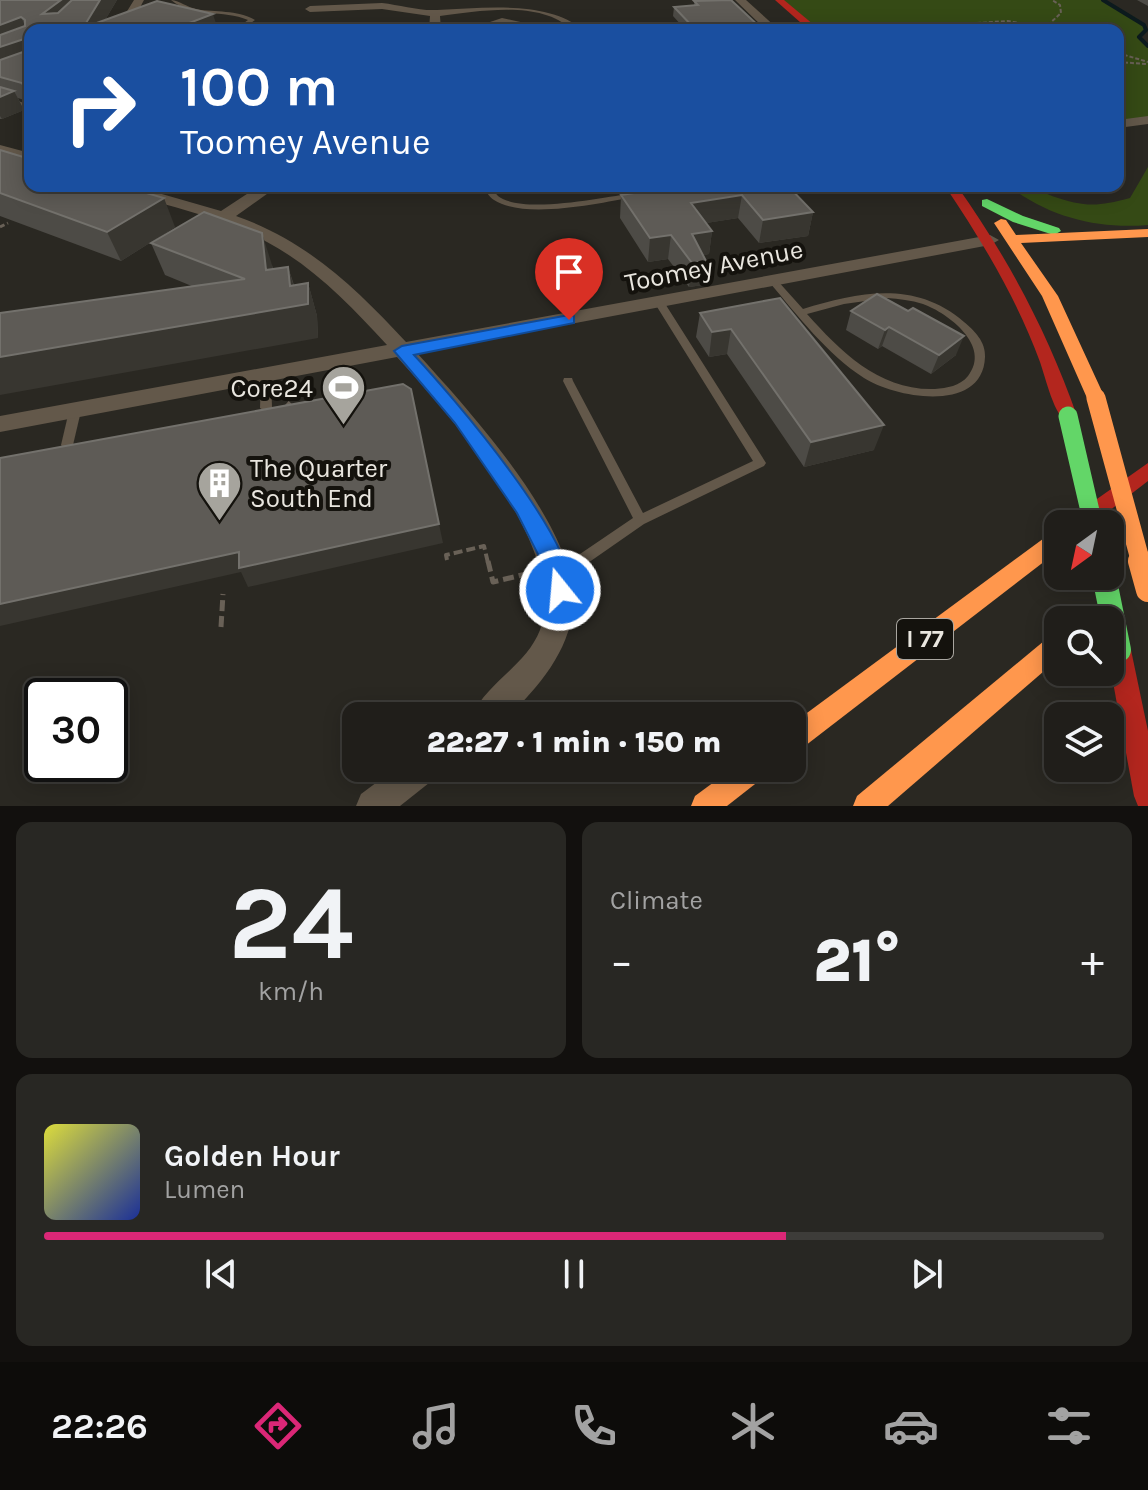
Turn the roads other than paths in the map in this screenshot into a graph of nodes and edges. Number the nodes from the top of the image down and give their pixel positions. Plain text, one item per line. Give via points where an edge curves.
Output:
1 (139, 0) edge
2 (174, 0) edge
3 (740, 0) edge
4 (760, 0) edge
5 (779, 0) edge
6 (527, 3) edge
7 (310, 9) edge
8 (435, 14) junction
9 (124, 24) edge
10 (246, 24) edge
11 (435, 24) edge
12 (492, 24) edge
13 (518, 24) edge
14 (571, 24) edge
15 (766, 24) edge
16 (787, 24) edge
17 (808, 24) edge
18 (0, 97) edge
19 (24, 105) edge
20 (1148, 120) edge
21 (1124, 123) edge
22 (0, 149) edge
23 (24, 156) edge
24 (137, 192) edge
25 (261, 192) edge
26 (488, 192) edge
27 (955, 192) edge
28 (979, 192) edge
29 (646, 194) edge
30 (987, 203) junction
31 (222, 218) junction
32 (1148, 233) edge
33 (1086, 236) junction
34 (1012, 239) junction
35 (990, 240) junction
36 (773, 281) junction
37 (659, 302) junction
38 (801, 313) junction
39 (402, 351) junction
40 (266, 376) junction
41 (568, 381) dead end
42 (266, 408) edge
43 (75, 411) junction
44 (0, 424) edge
45 (67, 445) edge
46 (1148, 470) edge
47 (1090, 510) edge
48 (1095, 510) edge
49 (640, 520) junction
50 (1044, 550) edge
51 (1148, 568) edge
52 (557, 577) junction
53 (1107, 590) edge
54 (1148, 590) edge
55 (1103, 606) edge
56 (1044, 656) edge
57 (501, 702) edge
58 (806, 729) edge
59 (405, 782) edge
60 (737, 782) edge
61 (1148, 796) edge
62 (373, 806) edge
63 (705, 806) edge
64 (867, 806) edge

1 - 9 street
2 - 10 lane via 186,8 243,15 252,20
3 - 15 street
4 - 16 main road
5 - 17 main road
6 - 8 street
6 - 14 street via 564,16
7 - 8 street via 382,6
8 - 11 street
12 - 13 street
18 - 19 lane
20 - 21 street
22 - 23 street
24 - 31 street
25 - 31 street
26 - 29 lane via 519,207
27 - 35 main road
28 - 30 main road
30 - 33 main road via 1036,226
30 - 34 main road
31 - 39 street via 275,239 324,272
32 - 33 main road
33 - 34 main road, Toomey Avenue
34 - 35 main road, Toomey Avenue
34 - 54 main road, bridge via 1050,296 1096,398
35 - 36 street, Toomey Avenue
35 - 47 main road, bridge via 1041,336 1068,416
36 - 37 street, Toomey Avenue
36 - 38 lane
37 - 39 street, Toomey Avenue
37 - 49 lane via 760,463
38 - 38 lane via 825,341 869,376 896,389 953,391 971,380 980,361 976,339 956,318 910,297 874,294
39 - 40 street, Toomey Avenue
39 - 52 street via 500,470 525,507
40 - 42 lane
40 - 43 street, Toomey Avenue
41 - 49 lane
43 - 44 street, Toomey Avenue
43 - 45 lane
46 - 48 main road
49 - 52 lane
50 - 58 main road, I 77
51 - 55 main road
52 - 57 street via 558,618 549,647
53 - 61 main road, bridge
56 - 64 main road
59 - 62 street
60 - 63 main road

